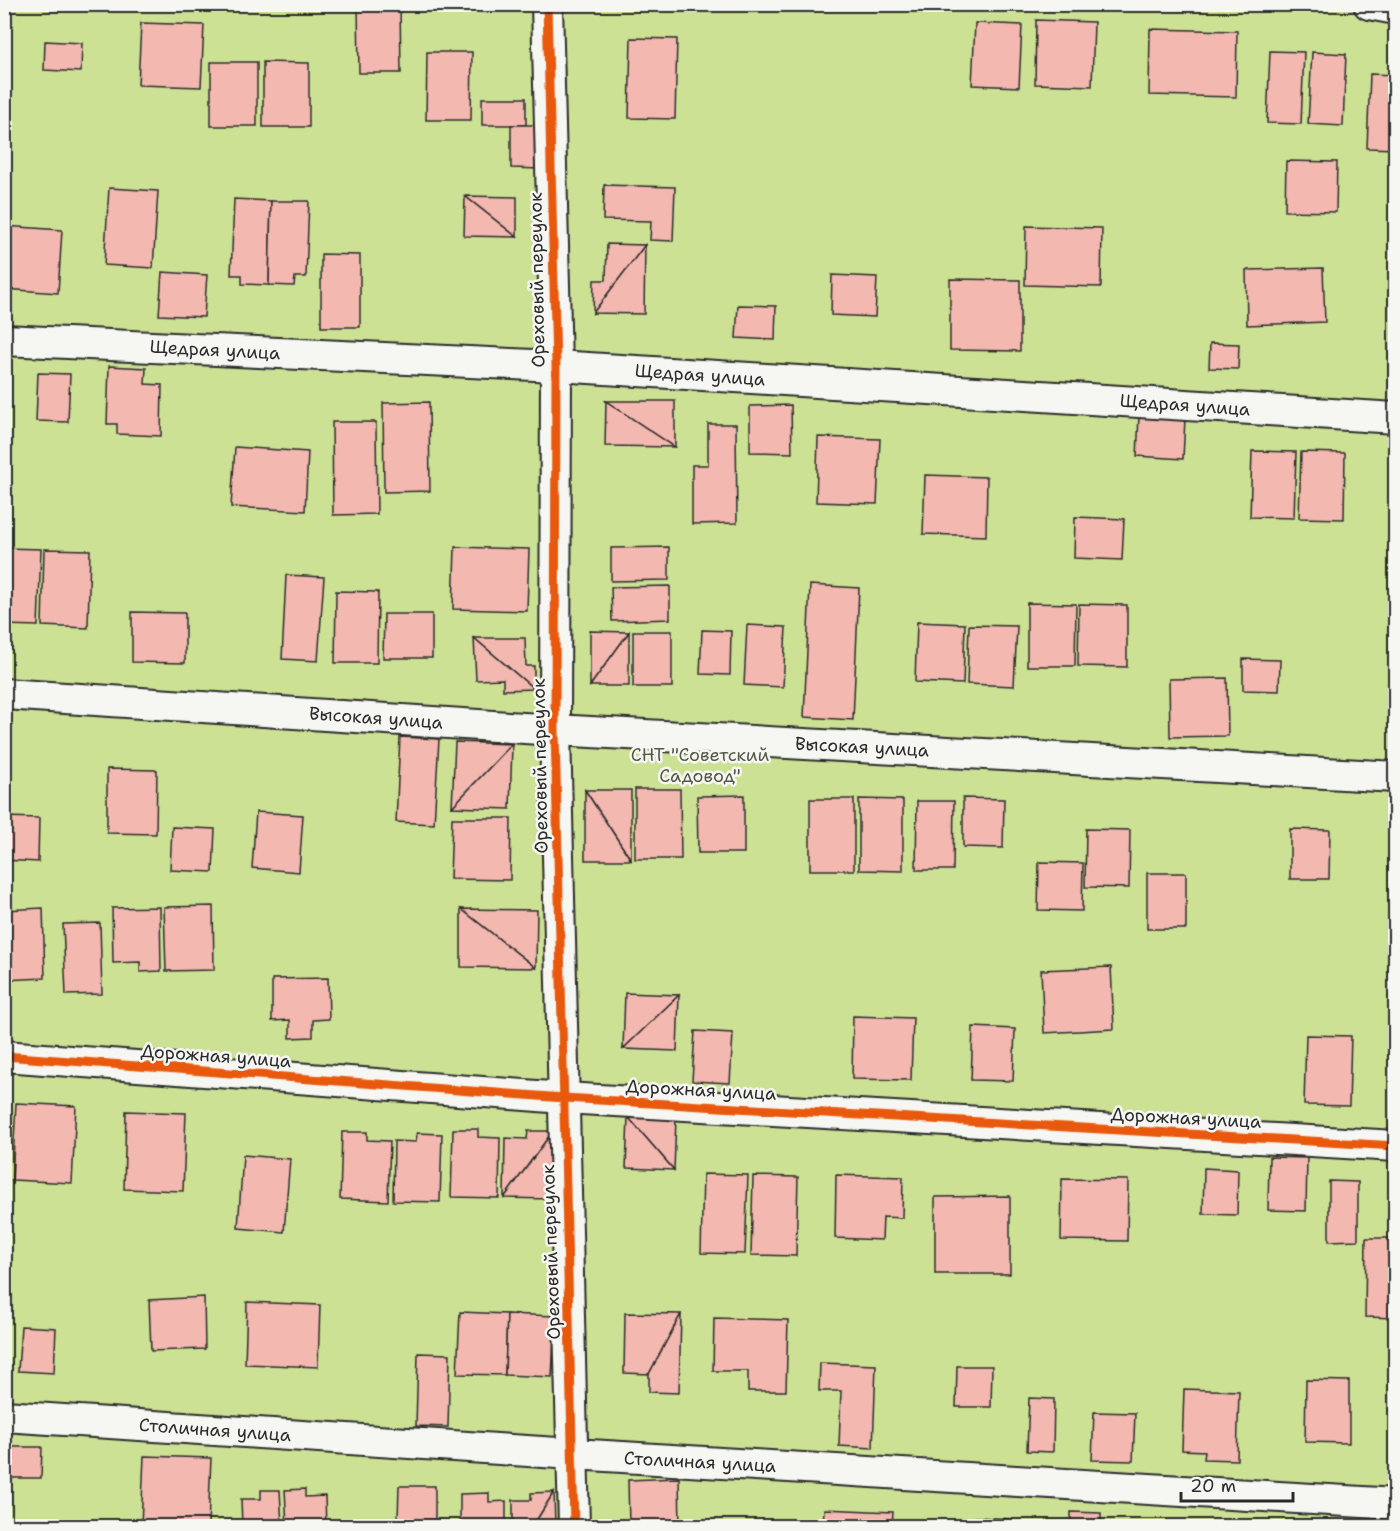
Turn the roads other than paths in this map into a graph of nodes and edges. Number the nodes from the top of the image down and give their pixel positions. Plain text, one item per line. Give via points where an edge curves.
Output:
1 (548, 4) edge
2 (1369, 4) edge
3 (1395, 9) edge
4 (4, 340) edge
5 (556, 366) junction
6 (1395, 418) edge
7 (4, 694) edge
8 (555, 730) junction
9 (1395, 777) edge
10 (4, 1056) edge
11 (564, 1098) junction
12 (1395, 1146) edge
13 (4, 1416) edge
14 (573, 1454) junction
15 (1395, 1503) edge
16 (574, 1527) edge

1 - 5 street, Ореховый переулок
2 - 3 street
4 - 5 street, Щедрая улица
5 - 6 street, Щедрая улица
5 - 8 street, Ореховый переулок
7 - 8 street, Высокая улица
8 - 9 street, Высокая улица
8 - 11 street, Ореховый переулок
10 - 11 street, Дорожная улица
11 - 12 street, Дорожная улица
11 - 14 street, Ореховый переулок
13 - 14 street, Столичная улица
14 - 15 street, Столичная улица
14 - 16 street, Ореховый переулок

